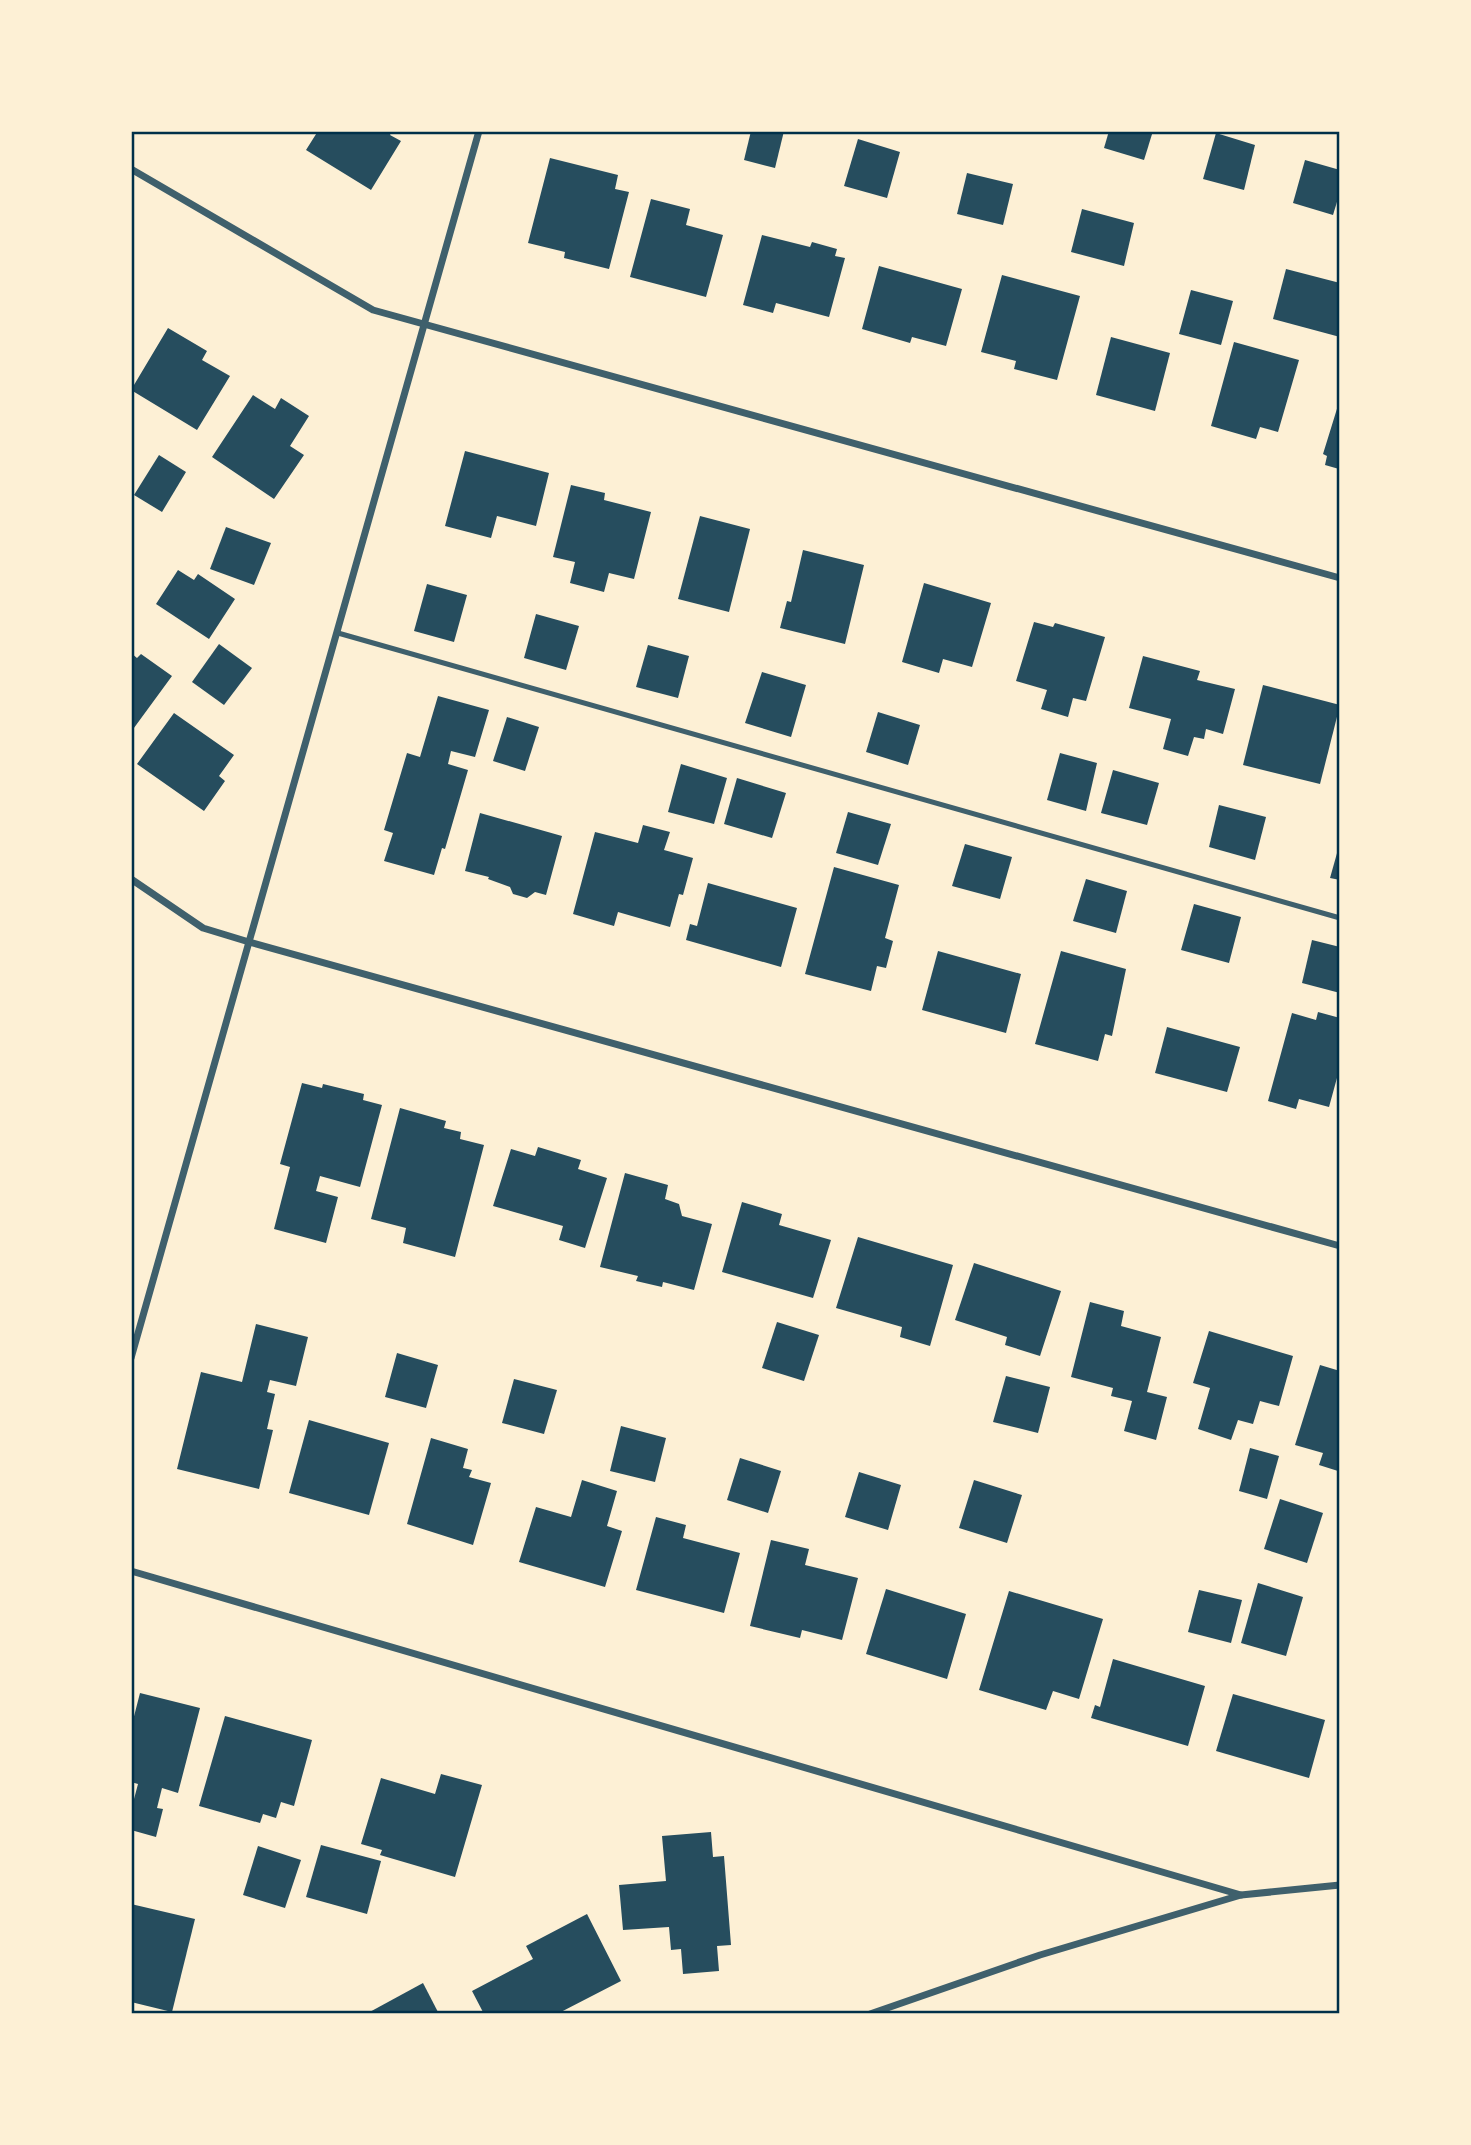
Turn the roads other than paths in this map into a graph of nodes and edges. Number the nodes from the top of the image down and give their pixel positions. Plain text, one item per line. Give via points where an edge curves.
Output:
1 (479, 131) edge
2 (131, 169) edge
3 (426, 327) junction
4 (1340, 578) edge
5 (338, 633) junction
6 (131, 879) edge
7 (1340, 918) edge
8 (249, 942) junction
9 (1340, 1246) edge
10 (131, 1358) edge
11 (131, 1571) edge
12 (1340, 1885) edge
13 (1241, 1895) junction
14 (870, 2014) edge

1 - 3 street
2 - 3 street via 373,310
3 - 4 street
3 - 5 street
5 - 7 lane
5 - 8 street
6 - 8 street via 203,928
8 - 9 street
8 - 10 street
11 - 13 street
12 - 13 street
13 - 14 street via 1040,1955

